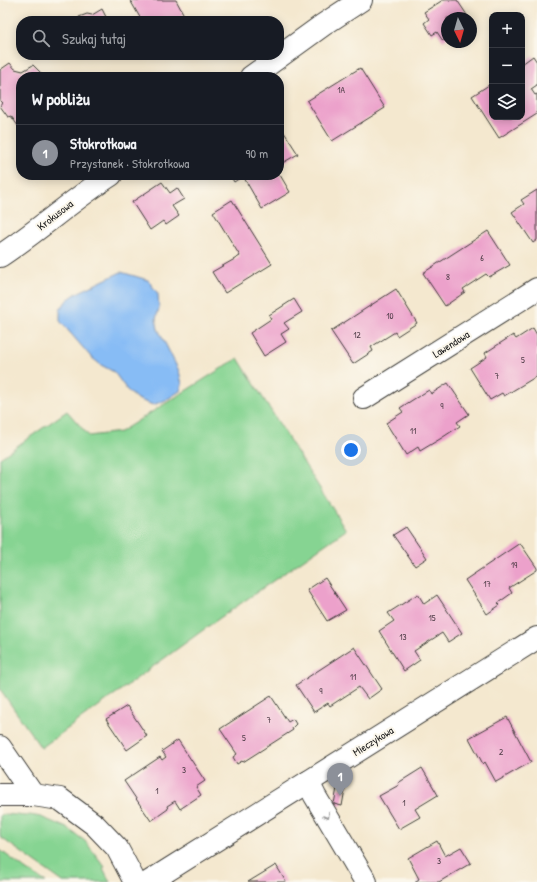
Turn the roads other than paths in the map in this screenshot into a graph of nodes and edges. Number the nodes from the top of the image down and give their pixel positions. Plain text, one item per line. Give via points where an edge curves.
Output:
1 (361, 0) edge
2 (284, 53) edge
3 (274, 60) edge
4 (257, 72) edge
5 (103, 180) edge
6 (0, 256) edge
7 (537, 289) edge
8 (364, 398) dead end
9 (537, 638) edge
10 (0, 747) edge
11 (308, 782) junction
12 (0, 795) edge
13 (33, 795) junction
14 (135, 882) edge
15 (149, 882) edge
16 (366, 882) edge

1 - 2 street
3 - 4 street
5 - 6 street, Krokusowa
7 - 8 street, Lawendowa
9 - 11 street, Mieczykowa
10 - 13 street
11 - 15 street, Mieczykowa
11 -> 16 street
12 - 13 street
13 - 14 street via 60,799 95,825 117,848

